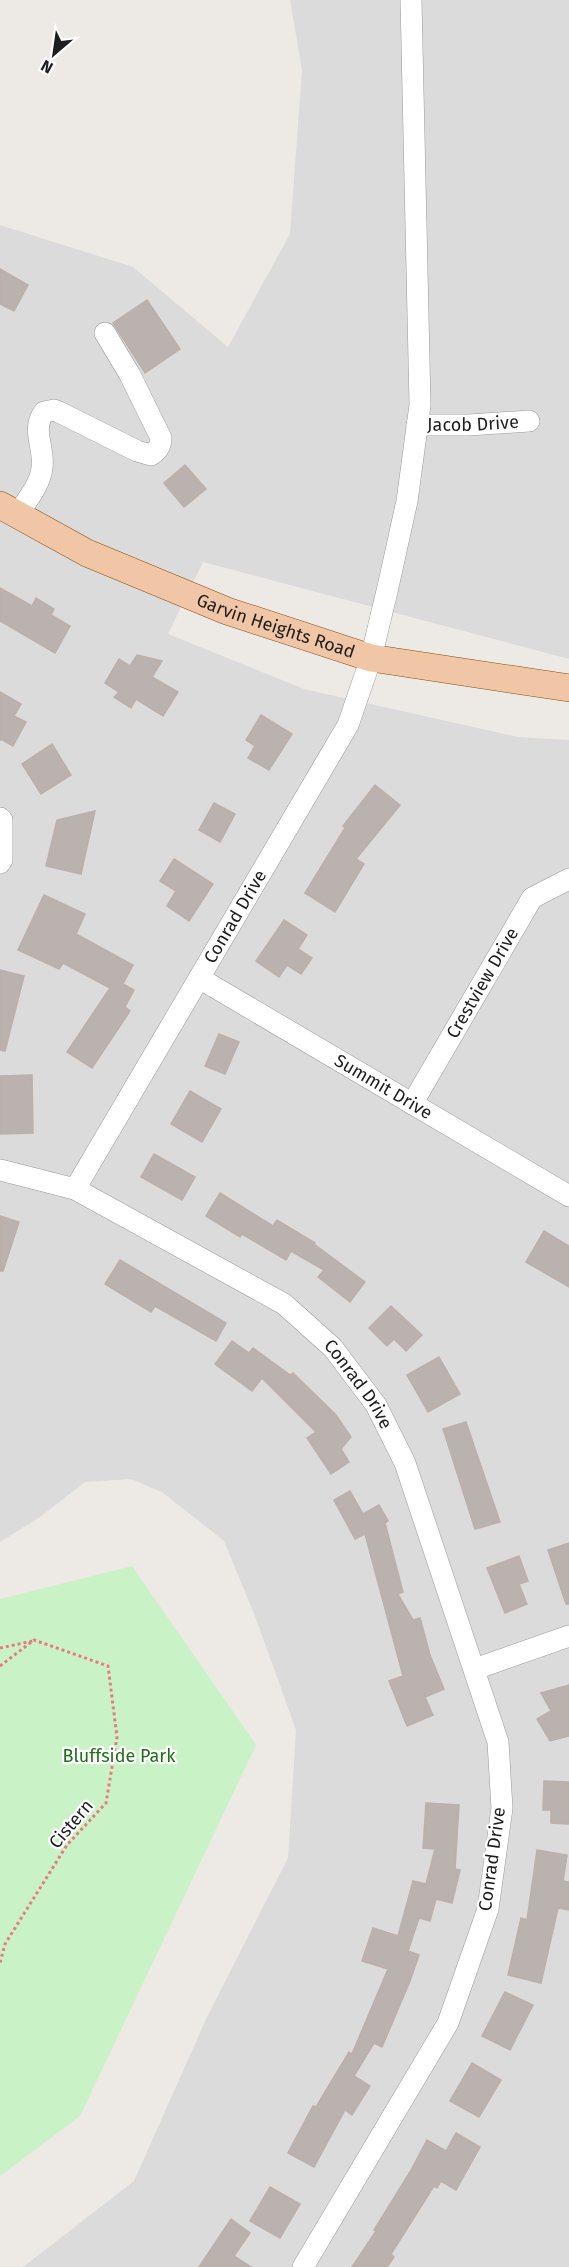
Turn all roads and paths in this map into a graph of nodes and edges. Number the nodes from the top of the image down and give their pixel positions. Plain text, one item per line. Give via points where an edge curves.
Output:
1 (411, 0) edge
2 (105, 333) dead end
3 (528, 421) dead end
4 (417, 425) junction
5 (9, 509) edge
6 (371, 658) junction
7 (569, 688) edge
8 (0, 818) edge
9 (0, 863) edge
10 (569, 879) edge
11 (199, 978) junction
12 (412, 1104) junction
13 (0, 1170) edge
14 (75, 1189) junction
15 (569, 1196) edge
16 (569, 1636) edge
17 (34, 1640) junction
18 (0, 1648) edge
19 (0, 1666) edge
20 (475, 1669) junction
21 (0, 1963) edge
22 (303, 2267) edge

1 - 4 street, Conrad Drive via 420,405
2 - 5 street via 130,375 161,444 151,454 137,451 59,412 44,412 37,429 42,458 38,484
3 - 4 street, Jacob Drive
4 - 6 street, Conrad Drive via 407,501
5 - 6 main road, Garvin Heights Road via 87,553 226,611
6 - 7 main road, Garvin Heights Road
6 - 11 street, Conrad Drive via 348,725
8 - 9 street
10 - 12 street, Crestview Drive via 532,898
11 - 12 street, Summit Drive
11 - 14 street, Conrad Drive
12 - 15 street, Summit Drive
13 - 14 street
14 - 20 street, Conrad Drive via 284,1304 333,1348 376,1405 405,1463
16 - 20 street
17 - 18 path
17 - 19 path
17 - 21 path, Cistern via 108,1666 117,1737 106,1803 68,1845 5,1944
20 - 22 street, Conrad Drive via 498,1742 502,1808 488,1909 448,2023

